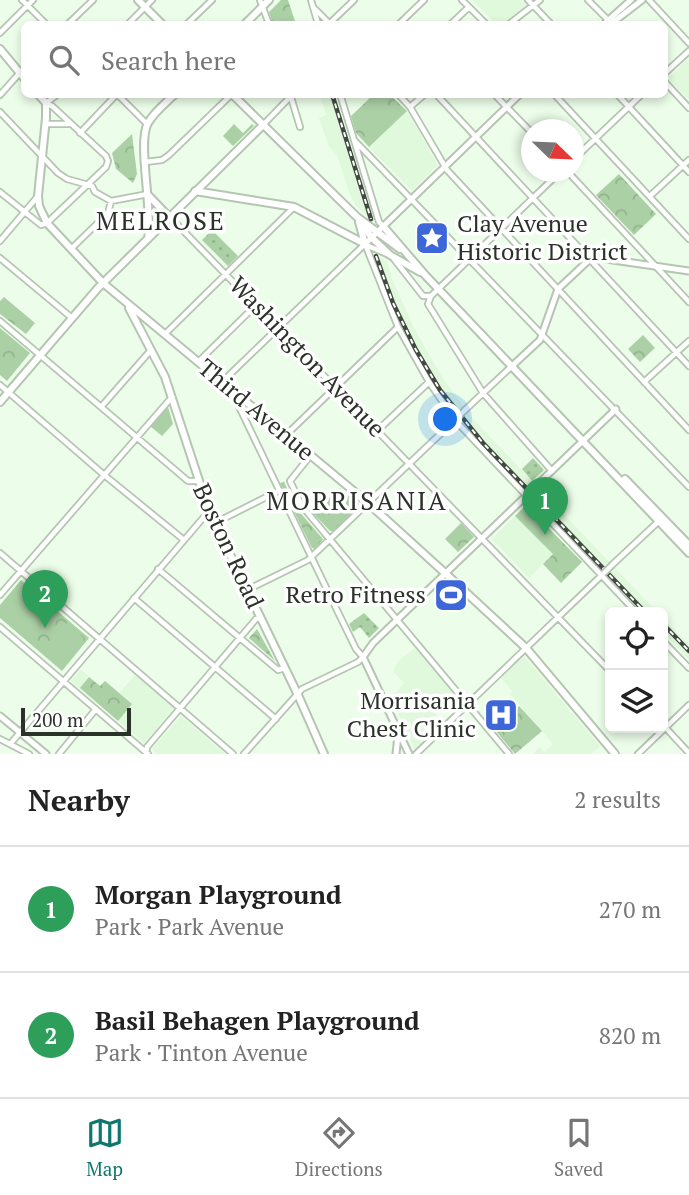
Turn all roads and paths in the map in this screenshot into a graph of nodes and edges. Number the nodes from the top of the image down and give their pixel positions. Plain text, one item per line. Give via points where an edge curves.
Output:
1 (22, 0) edge
2 (33, 0) edge
3 (93, 0) edge
4 (138, 0) edge
5 (152, 0) edge
6 (212, 0) edge
7 (269, 0) edge
8 (311, 0) edge
9 (354, 0) edge
10 (424, 0) edge
11 (462, 0) edge
12 (528, 0) edge
13 (540, 0) edge
14 (588, 0) edge
15 (631, 0) edge
16 (642, 0) edge
17 (649, 0) edge
18 (262, 3) edge
19 (533, 5) junction
20 (27, 6) junction
21 (145, 7) junction
22 (313, 7) junction
23 (469, 7) junction
24 (43, 21) edge
25 (71, 21) edge
26 (131, 21) edge
27 (159, 21) edge
28 (190, 21) edge
29 (247, 21) edge
30 (268, 21) edge
31 (317, 21) edge
32 (327, 21) edge
33 (333, 21) edge
34 (402, 21) edge
35 (454, 21) edge
36 (483, 21) edge
37 (513, 21) edge
38 (548, 21) edge
39 (606, 21) edge
40 (612, 21) edge
41 (613, 21) edge
42 (0, 33) edge
43 (689, 43) edge
44 (0, 49) edge
45 (689, 51) edge
46 (668, 70) edge
47 (21, 71) edge
48 (21, 75) edge
49 (668, 85) edge
50 (0, 95) edge
51 (42, 98) edge
52 (53, 98) edge
53 (114, 98) edge
54 (120, 98) edge
55 (171, 98) edge
56 (228, 98) edge
57 (236, 98) edge
58 (288, 98) edge
59 (292, 98) edge
60 (341, 98) edge
61 (402, 98) edge
62 (420, 98) edge
63 (440, 98) edge
64 (498, 98) edge
65 (516, 98) edge
66 (558, 98) edge
67 (621, 98) edge
68 (638, 98) edge
69 (46, 103) junction
70 (410, 107) junction
71 (506, 107) junction
72 (629, 107) junction
73 (689, 108) edge
74 (1, 116) edge
75 (521, 123) edge
76 (46, 124) junction
77 (70, 124) junction
78 (147, 124) junction
79 (263, 125) junction
80 (300, 127) dead end
81 (80, 133) junction
82 (476, 137) junction
83 (595, 138) junction
84 (354, 140) junction
85 (584, 148) edge
86 (41, 156) junction
87 (689, 160) edge
88 (145, 162) junction
89 (683, 165) junction
90 (445, 167) junction
91 (689, 172) edge
92 (550, 182) edge
93 (577, 182) edge
94 (86, 185) junction
95 (195, 191) junction
96 (0, 192) edge
97 (149, 195) junction
98 (38, 196) junction
99 (650, 196) junction
100 (533, 198) junction
101 (412, 199) junction
102 (111, 201) junction
103 (294, 207) junction
104 (25, 212) junction
105 (169, 217) junction
106 (357, 217) junction
107 (47, 223) junction
108 (501, 228) junction
109 (381, 229) junction
110 (372, 238) junction
111 (689, 239) edge
112 (0, 241) edge
113 (147, 241) junction
114 (365, 244) junction
115 (71, 249) junction
116 (390, 255) junction
117 (0, 258) edge
118 (470, 259) junction
119 (590, 259) junction
120 (656, 266) junction
121 (689, 271) edge
122 (226, 274) junction
123 (426, 276) junction
124 (103, 283) junction
125 (438, 289) junction
126 (558, 289) junction
127 (431, 296) junction
128 (689, 302) edge
129 (127, 305) junction
130 (256, 305) junction
131 (72, 318) junction
132 (144, 319) junction
133 (0, 321) edge
134 (398, 327) junction
135 (279, 328) junction
136 (142, 334) junction
137 (543, 334) junction
138 (164, 335) junction
139 (689, 341) edge
140 (151, 350) junction
141 (676, 352) junction
142 (40, 355) junction
143 (198, 362) junction
144 (512, 366) junction
145 (689, 366) edge
146 (222, 382) junction
147 (429, 382) junction
148 (645, 382) junction
149 (0, 385) edge
150 (336, 387) junction
151 (232, 391) junction
152 (8, 392) junction
153 (483, 393) junction
154 (172, 397) junction
155 (0, 402) edge
156 (101, 407) junction
157 (616, 409) junction
158 (457, 418) junction
159 (378, 430) junction
160 (689, 430) edge
161 (286, 435) junction
162 (135, 437) junction
163 (583, 440) junction
164 (310, 456) junction
165 (410, 463) junction
166 (552, 471) junction
167 (103, 474) junction
168 (197, 481) junction
169 (689, 487) edge
170 (278, 491) junction
171 (526, 496) junction
172 (368, 503) junction
173 (209, 511) junction
174 (660, 519) junction
175 (215, 523) junction
176 (482, 538) junction
177 (184, 540) junction
178 (329, 540) junction
179 (689, 545) edge
180 (0, 553) edge
181 (689, 553) edge
182 (312, 557) junction
183 (158, 569) junction
184 (21, 571) junction
185 (445, 573) junction
186 (603, 575) junction
187 (247, 590) junction
188 (0, 595) edge
189 (134, 598) junction
190 (632, 607) edge
191 (261, 618) junction
192 (559, 618) junction
193 (397, 620) junction
194 (0, 627) edge
195 (240, 638) junction
196 (99, 640) junction
197 (668, 646) edge
198 (526, 648) junction
199 (363, 657) junction
200 (215, 667) junction
201 (285, 668) junction
202 (689, 668) edge
203 (609, 670) edge
204 (64, 681) junction
205 (298, 695) junction
206 (467, 704) junction
207 (689, 705) edge
208 (96, 709) junction
209 (179, 709) junction
210 (0, 716) edge
211 (276, 719) junction
212 (668, 723) edge
213 (668, 730) edge
214 (398, 732) junction
215 (658, 733) edge
216 (21, 734) junction
217 (0, 738) edge
218 (11, 743) junction
219 (146, 753) edge
220 (689, 753) edge
221 (29, 754) edge
222 (46, 754) edge
223 (59, 754) edge
224 (233, 754) edge
225 (244, 754) edge
226 (324, 754) edge
227 (396, 754) edge
228 (409, 754) edge
229 (416, 754) edge
230 (509, 754) edge
231 (615, 754) edge
232 (638, 754) edge

1 - 20 street
2 - 20 street
3 - 25 street
4 - 21 main road
5 - 21 street
6 - 28 street
7 - 18 main road
8 - 22 street
9 - 33 street
10 - 34 street
11 - 23 street
12 - 19 street
13 - 19 street
14 - 39 street
15 - 40 street
16 - 41 street
17 - 43 street
18 - 29 main road
18 - 30 street
19 - 37 street
19 - 38 street
20 - 24 street
20 - 42 street
21 - 26 street
21 - 27 main road
22 - 31 street
22 - 32 street
23 - 35 street
23 - 36 street
44 - 47 main road
45 - 46 street
48 - 50 street
49 - 73 street
51 - 69 main road
52 - 69 street
53 - 81 street
54 - 78 street
55 - 78 main road
56 - 88 street via 169,155
57 - 79 main road
58 - 79 street
59 - 80 street
60 - 84 street
61 - 70 street
62 - 70 street
63 - 82 street
64 - 71 street
65 - 71 street
66 - 83 street
67 - 72 street
68 - 72 street
69 - 76 main road, Third Avenue
69 - 77 street
70 - 90 street
71 - 75 street
71 - 82 street
72 - 83 street
72 - 89 street
74 - 86 street
76 - 77 street
76 - 86 main road, Third Avenue
77 - 81 street
78 - 88 main road
79 - 95 main road
79 - 106 main road
81 - 94 street via 108,161
82 - 90 street
82 - 100 street
83 - 85 street
83 - 99 street
84 - 101 street
84 - 109 street
86 - 94 street via 61,175
86 - 98 main road, Third Avenue
87 - 89 street
88 - 97 main road
89 - 91 street
89 - 99 street
90 - 101 street
90 - 108 street
92 - 100 street
93 - 120 street
94 - 102 street
94 - 107 street
95 - 103 main road
95 - 105 main road
96 - 104 street
97 - 102 street
97 - 105 main road, Washington Avenue
97 - 113 main road
98 - 104 street
98 - 107 main road, Third Avenue
99 - 111 street
100 - 108 street
100 - 119 street
101 - 109 street
101 - 118 street
102 - 115 street via 108,213
103 - 114 main road
103 - 122 street
104 - 107 street via 41,225
104 - 112 street
105 - 113 main road
105 - 122 street, Washington Avenue
106 - 109 main road
106 - 110 main road
106 - 114 main road
107 - 115 main road, Third Avenue
108 - 118 street
108 - 126 street
109 - 110 street
109 - 123 main road
110 - 114 street
110 - 116 main road
113 - 124 main road
114 - 116 street
114 - 134 street
114 - 135 street
115 - 124 main road, Third Avenue
116 - 123 main road
116 - 127 street via 423,296
117 - 131 street
118 - 125 street
118 - 137 street
119 - 120 street
119 - 126 street
119 - 141 street
120 - 121 street
120 - 128 street
122 - 130 street, Washington Avenue
122 - 138 street
123 - 125 main road
124 - 129 main road, Third Avenue
124 - 131 main road
125 - 127 street
125 - 144 main road
126 - 137 street
126 - 148 street
127 - 153 street via 428,304
129 - 132 main road, Third Avenue
129 - 136 main road, Boston Road
130 - 135 street, Washington Avenue
130 - 143 street
131 - 142 main road
132 - 136 main road
132 - 138 main road, Third Avenue
133 - 142 street
134 - 147 street
134 - 150 street
135 - 146 street
135 - 150 street, Washington Avenue
136 - 140 main road, Boston Road
137 - 144 street
137 - 157 street
138 - 143 main road, Third Avenue
139 - 141 street
140 - 154 main road, Boston Road
140 - 156 street
141 - 145 street
141 - 148 street
142 - 152 main road
142 - 156 street
143 - 146 main road, Third Avenue
144 - 153 street
144 - 163 main road
146 - 151 main road, Third Avenue
147 - 158 street
147 - 159 street
148 - 160 street
149 - 152 street
150 - 159 street, Washington Avenue
150 - 161 street
151 - 161 main road, Third Avenue
151 - 170 street
152 - 155 main road
152 - 167 street
153 - 158 street, bridge
153 - 166 street
154 - 162 street
154 - 168 main road, Boston Road
156 - 162 street
157 - 163 street
157 - 169 street
158 - 165 street
158 - 171 street
159 - 165 street, Washington Avenue
161 - 164 main road, Third Avenue
162 - 167 street
162 - 168 street via 188,481
163 - 166 street
163 - 174 main road
164 - 172 main road, Third Avenue
164 - 178 street via 290,481 302,506
165 - 172 street
165 - 176 street, Washington Avenue
166 - 171 street, bridge
167 - 177 street
167 - 184 street
168 - 173 main road, Boston Road
170 - 175 street
170 - 182 street
171 - 176 street
171 - 186 street
172 - 178 street
172 - 185 main road, Third Avenue
173 - 175 main road, Boston Road
173 - 177 street
174 - 179 main road
174 - 181 main road
174 - 186 street, bridge
175 - 187 main road, Boston Road
176 - 185 street
176 - 192 street, Washington Avenue
177 - 183 street
178 - 182 street
178 - 193 street
180 - 184 street
182 - 187 street
182 - 199 street
183 - 189 street
183 - 195 street
184 - 188 street
184 - 196 street
185 - 193 street
185 - 198 main road, Third Avenue
186 - 190 street
186 - 192 street
187 - 191 main road, Boston Road
189 - 196 street
189 - 200 street
191 - 195 street
191 - 201 main road, Boston Road
192 - 198 street
192 - 203 street, Washington Avenue
193 - 199 street
193 - 206 street
194 - 204 street
195 - 200 street
195 - 201 street via 278,670
196 - 204 street
196 - 209 street
197 - 202 street
198 - 206 street
198 - 231 main road, Third Avenue
199 - 205 street via 302,688
199 - 214 street
200 - 209 street
200 - 211 street
201 - 205 main road, Boston Road
204 - 208 street
204 - 216 street
205 - 211 street
205 - 226 main road, Boston Road
206 - 229 street
206 - 230 street
207 - 212 street
208 - 219 street
208 - 223 street
209 - 219 street
209 - 224 street
210 - 216 street
211 - 225 street
213 - 220 street
214 - 227 street
214 - 228 street
215 - 232 street
216 - 218 street
216 - 222 street
217 - 218 street
218 - 221 street

